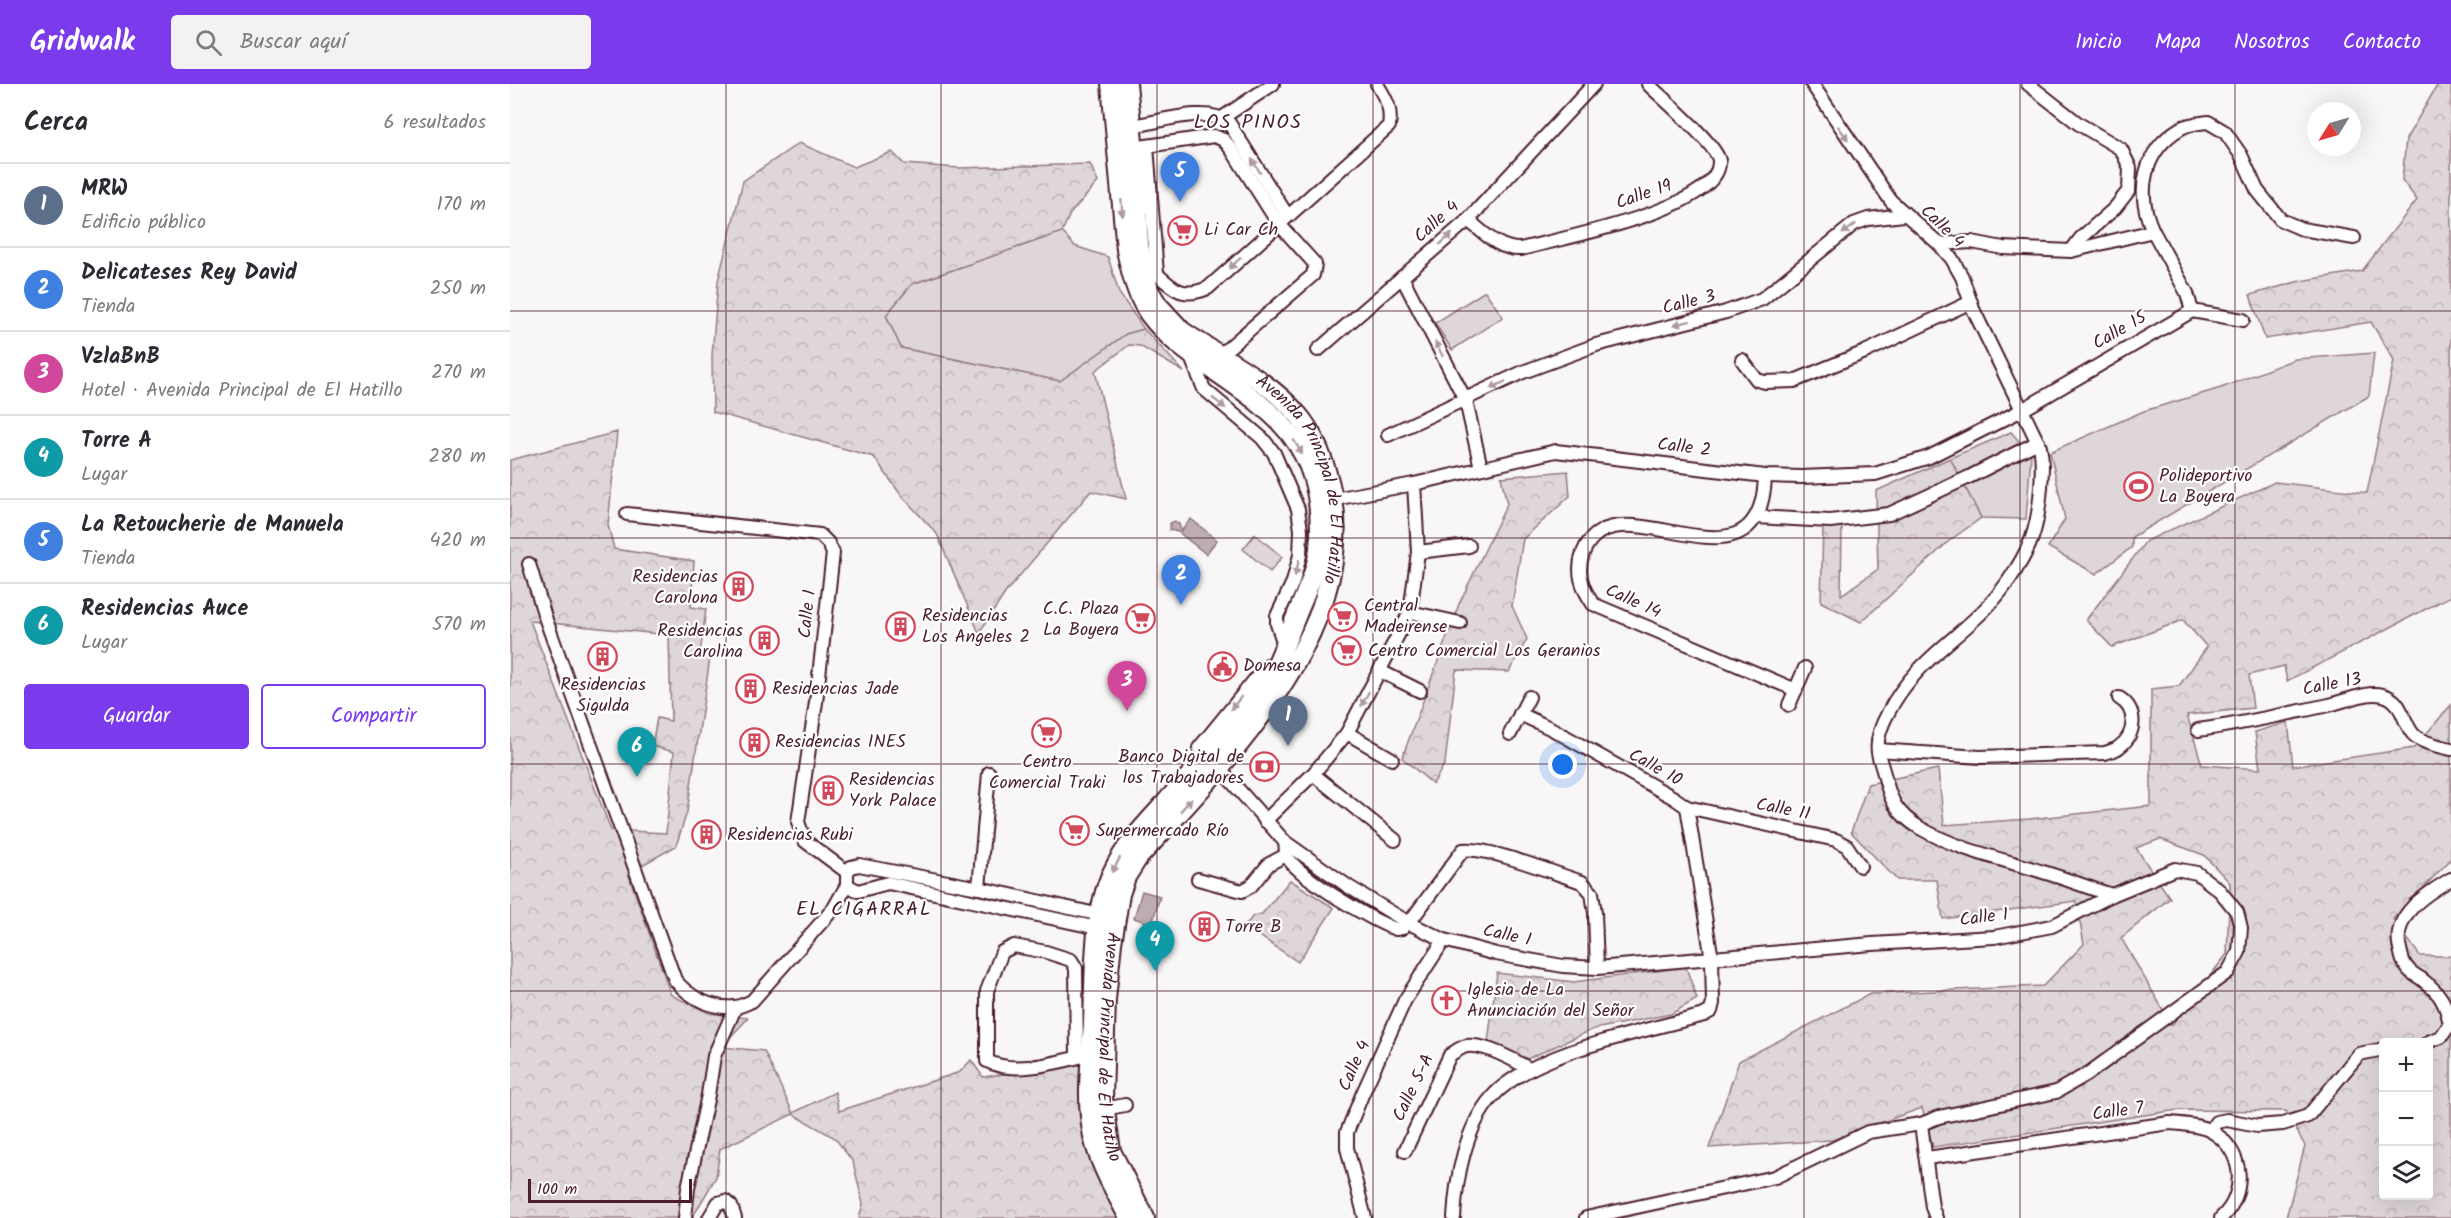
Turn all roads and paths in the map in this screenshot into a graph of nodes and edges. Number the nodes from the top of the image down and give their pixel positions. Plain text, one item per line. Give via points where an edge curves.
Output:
1 (1111, 84) edge
2 (1127, 84) edge
3 (1273, 84) edge
4 (1377, 84) edge
5 (1594, 84) edge
6 (1648, 84) edge
7 (1812, 84) edge
8 (2028, 84) edge
9 (1222, 118) junction
10 (1157, 122) junction
11 (1123, 127) junction
12 (1214, 136) junction
13 (1162, 143) junction
14 (1133, 148) junction
15 (1904, 215) junction
16 (1283, 219) junction
17 (1468, 220) junction
18 (2153, 231) junction
19 (2354, 238) dead end
20 (1939, 244) junction
21 (2071, 251) junction
22 (1402, 277) junction
23 (1971, 302) junction
24 (2192, 311) junction
25 (2243, 320) dead end
26 (1318, 350) dead end
27 (1190, 355) junction
28 (1220, 356) junction
29 (1742, 360) dead end
30 (1467, 401) junction
31 (2022, 410) junction
32 (1389, 435) dead end
33 (2038, 442) junction
34 (1481, 468) junction
35 (1765, 476) junction
36 (1414, 484) junction
37 (1326, 501) junction
38 (627, 514) dead end
39 (1757, 517) junction
40 (1469, 546) dead end
41 (1418, 552) junction
42 (529, 564) dead end
43 (1410, 612) junction
44 (1460, 623) dead end
45 (1285, 647) junction
46 (1805, 668) dead end
47 (1380, 671) junction
48 (1796, 690) junction
49 (1420, 691) dead end
50 (1529, 697) dead end
51 (2119, 698) dead end
52 (1789, 705) dead end
53 (1520, 714) junction
54 (2198, 730) dead end
55 (1347, 733) junction
56 (1510, 734) dead end
57 (2451, 749) edge
58 (1878, 750) junction
59 (1209, 757) junction
60 (1392, 759) dead end
61 (989, 773) dead end
62 (1313, 774) junction
63 (1687, 807) junction
64 (1265, 820) junction
65 (1395, 840) dead end
66 (1285, 842) junction
67 (1286, 855) junction
68 (1860, 866) dead end
69 (847, 878) junction
70 (888, 878) junction
71 (1198, 879) dead end
72 (2451, 879) edge
73 (979, 888) junction
74 (2112, 895) junction
75 (1105, 923) junction
76 (1409, 923) junction
77 (1444, 940) junction
78 (1712, 959) junction
79 (1597, 968) junction
80 (735, 1008) junction
81 (2433, 1040) edge
82 (2379, 1049) edge
83 (1084, 1055) junction
84 (1529, 1069) junction
85 (1125, 1106) dead end
86 (1104, 1108) junction
87 (1921, 1124) junction
88 (2211, 1130) junction
89 (1405, 1150) dead end
90 (1927, 1158) junction
91 (685, 1218) edge
92 (709, 1218) edge
93 (735, 1218) edge
94 (1129, 1218) edge
95 (1145, 1218) edge
96 (1365, 1218) edge
97 (1454, 1218) edge
98 (1586, 1218) edge
99 (1936, 1218) edge
100 (2221, 1218) edge

1 - 11 main road, Avenida Principal de El Hatillo
2 - 11 main road, Avenida Principal de El Hatillo
3 - 9 street
4 - 16 street via 1391,113 1389,126
5 - 17 street, Calle 4
6 - 17 street, Calle 19 via 1716,154 1717,170 1699,193 1648,216 1521,249 1511,250 1497,243
7 -> 15 street, Calle 4 via 1874,178
8 - 21 street via 2079,124 2121,149 2130,168 2129,190
9 - 10 street via 1202,114
9 - 12 street
16 -> 9 street via 1229,123
10 - 11 street
10 - 13 street
11 - 14 main road, Avenida Principal de El Hatillo
12 - 13 street
12 - 16 street via 1233,150
13 - 14 street
16 -> 14 street via 1208,288 1192,295 1172,288 1157,274
14 -> 27 main road, Avenida Principal de El Hatillo via 1125,241 1131,274 1148,312
14 - 28 main road, Avenida Principal de El Hatillo via 1139,245 1150,291 1170,321
15 - 20 street, Calle 4
15 -> 30 street, Calle 3 via 1854,224 1762,299 1596,345 1523,372
16 - 28 street via 1316,264 1316,271
22 -> 17 street, Calle 4
18 - 19 street via 2144,202 2144,175 2149,160 2159,146 2182,128 2208,122 2225,132 2257,190 2281,220 2302,229
18 - 21 street
18 - 24 street via 2187,293
20 - 21 street via 1972,242 2003,248
20 - 23 street, Calle 4 via 1957,268
22 - 26 street, Calle 4
30 -> 22 street
23 - 29 street via 1794,381 1757,380
23 - 31 street, Calle 4
24 - 25 street
24 - 31 street, Calle 15
27 -> 37 main road, Avenida Principal de El Hatillo via 1275,415 1298,445
27 -> 45 street via 1204,389 1274,453 1298,509 1300,555 1277,616
28 - 37 main road, Avenida Principal de El Hatillo via 1268,387 1299,416 1318,446
30 - 32 street, Calle 3
30 - 34 street
31 - 33 street
31 - 35 street, Calle 2 via 1901,468 1875,474
33 - 39 street via 1889,514 1830,521
33 - 58 street via 2043,459 2034,538 1997,595 1896,696 1882,723
34 - 35 street, Calle 2 via 1556,451
34 - 36 street, Calle 2
35 - 39 street
36 - 37 street, Calle 2
36 - 41 street
37 - 45 main road, Avenida Principal de El Hatillo via 1312,581
37 - 59 main road, Avenida Principal de El Hatillo via 1336,538 1330,584 1294,666 1271,703
38 - 69 street, Calle 1 via 820,535 828,543 833,553 798,822 805,841
39 - 48 street, Calle 14 via 1740,532 1723,538 1615,525 1601,529 1587,543 1579,563 1581,588 1593,604
40 - 41 street
41 - 43 street
42 - 80 street via 675,980 692,997
43 - 44 street
43 - 47 street
45 -> 59 main road, Avenida Principal de El Hatillo via 1259,694
46 - 48 street
47 - 49 street
47 -> 55 street
48 - 52 street
50 - 53 street
51 - 58 street via 2129,704 2134,715 2131,728 2119,747 2106,753 1980,757
53 - 56 street
53 - 63 street, Calle 10
54 - 57 street, Calle 13 via 2385,695 2399,705 2420,740
55 - 60 street
55 - 62 street
58 - 74 street via 1889,797 1920,828 1999,860
59 - 64 street, Calle 1
59 - 75 main road, Avenida Principal de El Hatillo via 1137,858
61 - 73 street
62 - 64 street
62 - 65 street
63 - 68 street, Calle 11 via 1836,840 1847,846
63 - 78 street, Calle 10
64 - 66 street, Calle 1
66 - 67 street
66 - 76 street, Calle 1
67 - 71 street via 1269,864 1242,891
67 - 76 street via 1320,886 1389,927 1402,928
69 - 70 street via 858,891
69 - 70 street via 851,867 859,865
69 - 80 street via 834,908 759,995
70 - 73 street
70 - 75 street
72 - 81 street via 2408,912 2398,942 2403,962 2446,1003 2450,1024 2441,1037
73 - 75 street
74 - 78 street, Calle 1 via 2052,926 1994,937
74 - 87 street, Calle 1 via 2175,869 2198,873 2237,912 2241,928 2239,952 2228,972 2089,1073 2056,1092
75 - 83 main road, Avenida Principal de El Hatillo
75 - 86 main road, Avenida Principal de El Hatillo
76 - 77 street, Calle 1
76 - 79 street via 1463,850 1490,854 1582,882 1592,893
77 - 79 street, Calle 1 via 1496,954
77 - 96 street, Calle 4 via 1388,1029 1347,1132 1347,1148
78 - 79 street, Calle 1
78 - 84 street, Calle 10 via 1713,1003 1704,1016 1584,1048
80 - 91 street via 714,1056
82 - 88 street via 2360,1054 2308,1116 2283,1125 2227,1120 2216,1122
83 - 83 street via 1076,968 1071,960 1014,946 1002,952 987,992 987,1062 1015,1067 1062,1062
83 - 94 main road, Avenida Principal de El Hatillo via 1092,1134
84 - 89 street, Calle 5-A via 1511,1057 1471,1046 1450,1055
84 - 97 street, Calle 10 via 1492,1097 1470,1135
85 - 86 street
86 - 95 main road, Avenida Principal de El Hatillo via 1111,1151
87 - 90 street
87 - 98 street, Calle 1 via 1868,1132 1775,1177
88 - 90 street, Calle 7 via 2170,1123
88 - 100 street via 2230,1149 2240,1172 2235,1201
90 - 99 street
92 - 93 street via 718,1203 725,1201

